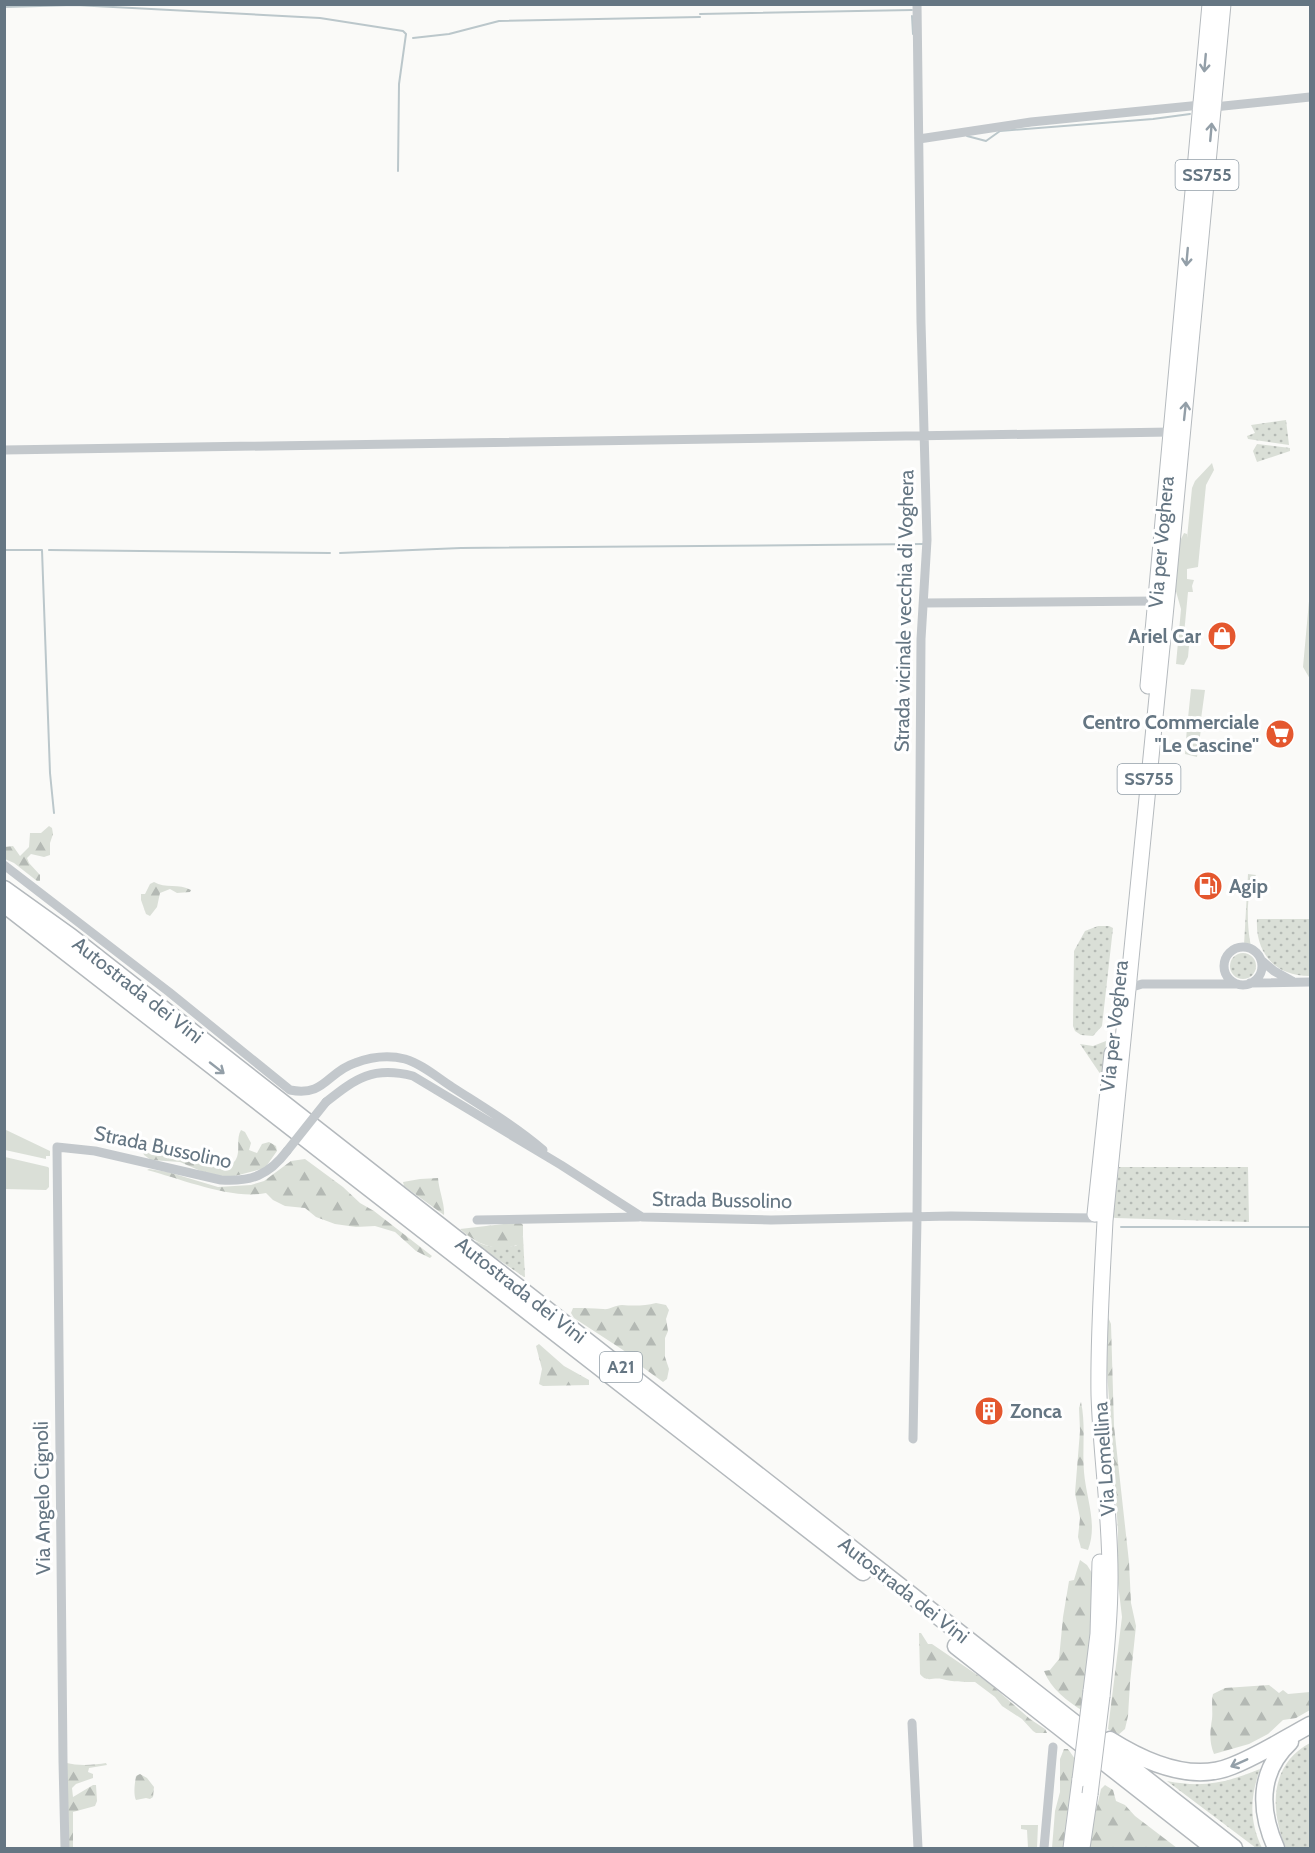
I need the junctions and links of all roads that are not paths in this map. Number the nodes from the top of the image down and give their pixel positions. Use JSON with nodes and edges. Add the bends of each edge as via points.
{"nodes":[{"id":1,"x":917,"y":4,"type":"edge"},
{"id":2,"x":1210,"y":4,"type":"edge"},
{"id":3,"x":1223,"y":4,"type":"edge"},
{"id":4,"x":1311,"y":97,"type":"edge"},
{"id":5,"x":1207,"y":106,"type":"junction"},
{"id":6,"x":919,"y":139,"type":"junction"},
{"id":7,"x":1171,"y":432,"type":"junction"},
{"id":8,"x":923,"y":435,"type":"junction"},
{"id":9,"x":4,"y":450,"type":"edge"},
{"id":10,"x":1156,"y":601,"type":"junction"},
{"id":11,"x":924,"y":603,"type":"junction"},
{"id":12,"x":4,"y":865,"type":"edge"},
{"id":13,"x":4,"y":890,"type":"edge"},
{"id":14,"x":4,"y":904,"type":"edge"},
{"id":15,"x":1261,"y":960,"type":"junction"},
{"id":16,"x":1298,"y":982,"type":"junction"},
{"id":17,"x":1311,"y":982,"type":"edge"},
{"id":18,"x":1250,"y":983,"type":"junction"},
{"id":19,"x":1237,"y":984,"type":"junction"},
{"id":20,"x":1129,"y":988,"type":"junction"},
{"id":21,"x":57,"y":1147,"type":"joint"},
{"id":22,"x":561,"y":1165,"type":"junction"},
{"id":23,"x":642,"y":1217,"type":"junction"},
{"id":24,"x":917,"y":1218,"type":"junction"},
{"id":25,"x":477,"y":1220,"type":"dead end"},
{"id":26,"x":1098,"y":1221,"type":"junction"},
{"id":27,"x":913,"y":1439,"type":"dead end"},
{"id":28,"x":1030,"y":1688,"type":"junction"},
{"id":29,"x":1097,"y":1693,"type":"junction"},
{"id":30,"x":912,"y":1723,"type":"dead end"},
{"id":31,"x":1310,"y":1726,"type":"edge"},
{"id":32,"x":1053,"y":1747,"type":"dead end"},
{"id":33,"x":1129,"y":1781,"type":"junction"},
{"id":34,"x":65,"y":1848,"type":"edge"},
{"id":35,"x":918,"y":1848,"type":"edge"},
{"id":36,"x":1044,"y":1848,"type":"edge"},
{"id":37,"x":1071,"y":1848,"type":"edge"},
{"id":38,"x":1082,"y":1848,"type":"edge"},
{"id":39,"x":1206,"y":1848,"type":"edge"},
{"id":40,"x":1214,"y":1848,"type":"edge"},
{"id":41,"x":1234,"y":1848,"type":"edge"},
{"id":42,"x":1276,"y":1848,"type":"edge"}],
"edges":[{"from":1,"to":6,"type":"street","name":"Strada vicinale vecchia di Voghera"},
{"from":2,"to":5,"type":"main road","name":"Via per Voghera","number":"SS755","one_way":true},
{"from":3,"to":5,"type":"main road","name":"Via per Voghera","number":"SS755"},
{"from":4,"to":5,"type":"street"},
{"from":5,"to":6,"type":"street","via":[[1031,122]]},
{"from":5,"to":7,"type":"main road","name":"Via per Voghera","number":"SS755","one_way":true},
{"from":20,"to":5,"type":"main road","name":"Via per Voghera","number":"SS755","one_way":true},
{"from":6,"to":8,"type":"street","name":"Strada vicinale vecchia di Voghera"},
{"from":7,"to":8,"type":"street"},
{"from":7,"to":10,"type":"main road","name":"Via per Voghera","number":"SS755"},
{"from":8,"to":9,"type":"street"},
{"from":8,"to":11,"type":"street","name":"Strada vicinale vecchia di Voghera","via":[[927,540]]},
{"from":10,"to":11,"type":"street"},
{"from":10,"to":26,"type":"main road","name":"Via per Voghera","number":"SS755"},
{"from":11,"to":24,"type":"street","name":"Strada vicinale vecchia di Voghera"},
{"from":12,"to":22,"type":"street","via":[[290,1090],[316,1090],[352,1064],[368,1059],[406,1059],[499,1117]]},
{"from":13,"to":28,"type":"highway","name":"Autostrada dei Vini","number":"A21","via":[[71,937]]},
{"from":14,"to":33,"type":"highway","name":"Autostrada dei Vini","number":"A21","one_way":true},
{"from":15,"to":16,"type":"street"},
{"from":15,"to":18,"type":"street","via":[[1259,976]]},
{"from":15,"to":19,"type":"street","via":[[1247,947],[1230,952],[1224,968],[1227,977]]},
{"from":16,"to":17,"type":"street"},
{"from":16,"to":18,"type":"street"},
{"from":18,"to":19,"type":"street"},
{"from":19,"to":20,"type":"street","via":[[1142,984]]},
{"from":20,"to":26,"type":"main road","name":"Via per Voghera","number":"SS755"},
{"from":21,"to":22,"type":"street","name":"Strada Bussolino","bridge":true,"via":[[237,1181],[266,1172],[278,1163],[326,1102],[358,1079],[391,1071],[412,1076]]},
{"from":21,"to":34,"type":"street","name":"Via Angelo Cignoli"},
{"from":22,"to":23,"type":"street","name":"Strada Bussolino"},
{"from":23,"to":24,"type":"street","name":"Strada Bussolino"},
{"from":23,"to":25,"type":"street"},
{"from":24,"to":26,"type":"street","name":"Strada Bussolino"},
{"from":24,"to":27,"type":"street","name":"Strada vicinale vecchia di Voghera"},
{"from":26,"to":29,"type":"main road","name":"Via Lomellina","via":[[1099,1392],[1110,1581],[1108,1638]]},
{"from":31,"to":28,"type":"highway","one_way":true,"via":[[1230,1767],[1187,1772],[1141,1758]]},
{"from":28,"to":41,"type":"highway","name":"Autostrada dei Vini","number":"A21"},
{"from":29,"to":37,"type":"main road","bridge":true},
{"from":29,"to":38,"type":"main road","bridge":true},
{"from":30,"to":35,"type":"street"},
{"from":31,"to":42,"type":"highway","via":[[1280,1752],[1267,1780],[1265,1816]]},
{"from":32,"to":36,"type":"street"},
{"from":33,"to":39,"type":"highway"},
{"from":33,"to":40,"type":"highway","name":"Autostrada dei Vini","number":"A21"}]}
